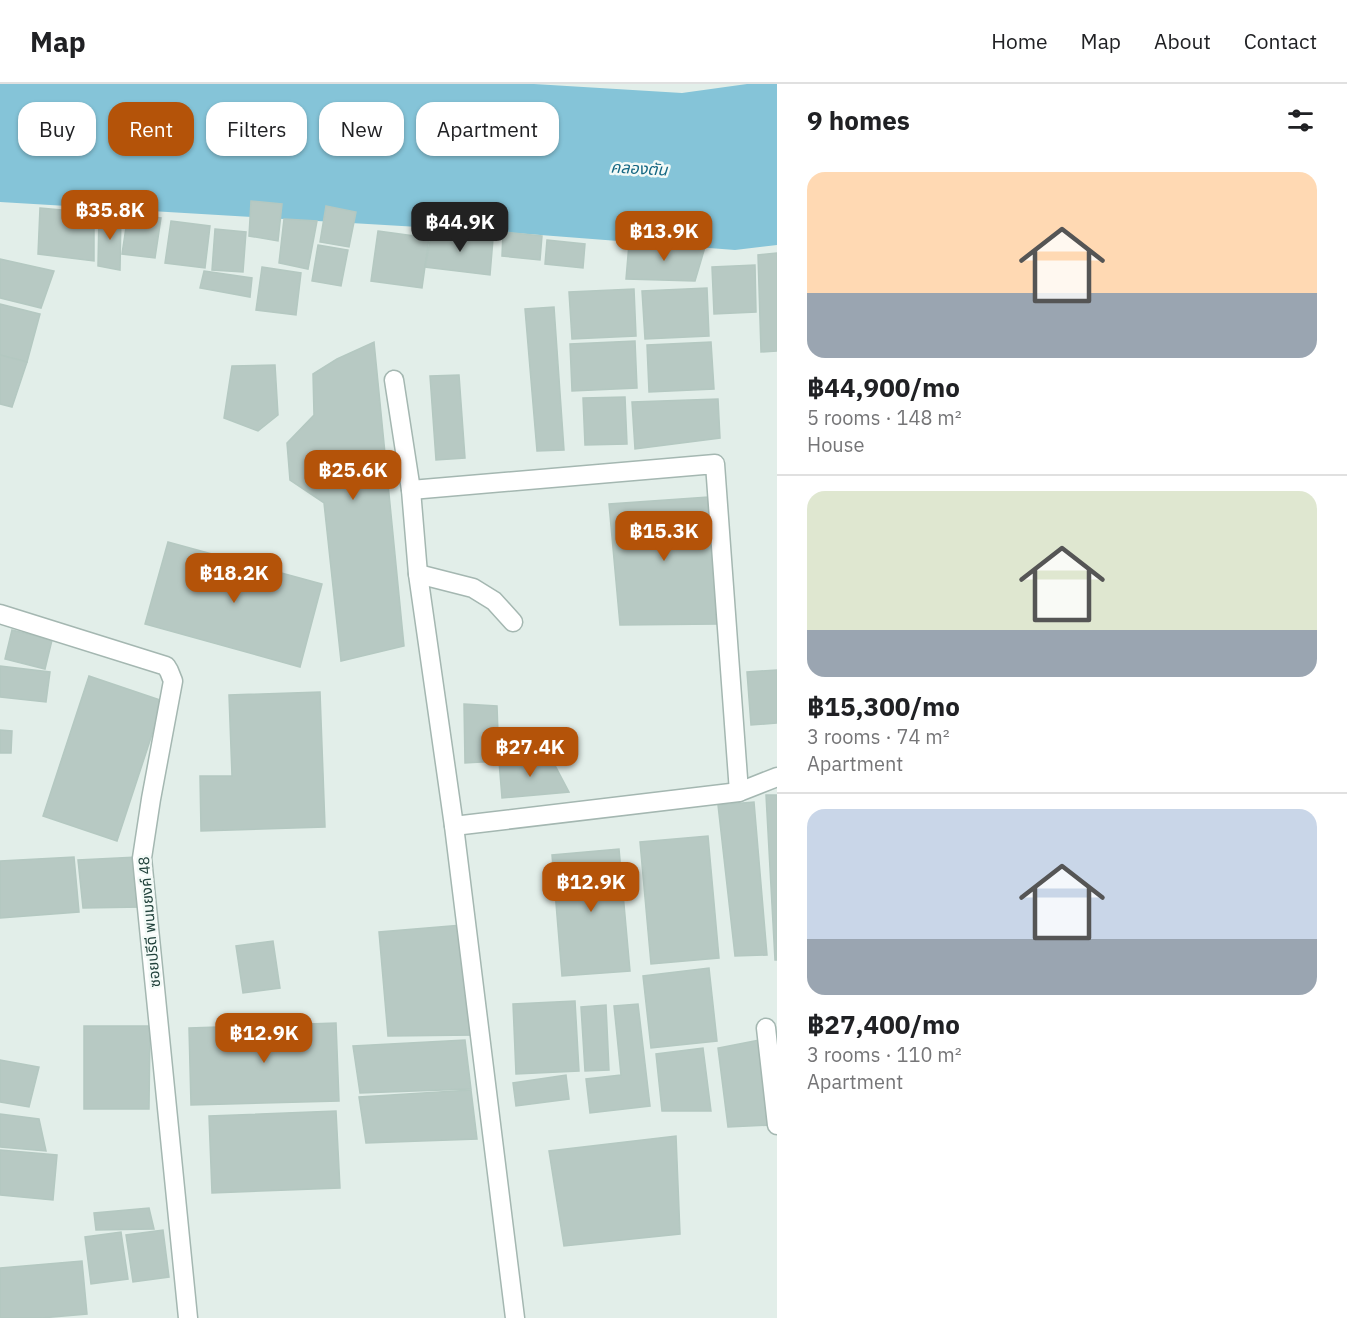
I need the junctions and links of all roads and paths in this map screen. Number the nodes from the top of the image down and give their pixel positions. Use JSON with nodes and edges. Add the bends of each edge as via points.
{"nodes":[{"id":1,"x":394,"y":380,"type":"dead end"},
{"id":2,"x":411,"y":490,"type":"junction"},
{"id":3,"x":418,"y":574,"type":"junction"},
{"id":4,"x":0,"y":614,"type":"edge"},
{"id":5,"x":513,"y":622,"type":"dead end"},
{"id":6,"x":777,"y":777,"type":"edge"},
{"id":7,"x":739,"y":792,"type":"junction"},
{"id":8,"x":454,"y":826,"type":"junction"},
{"id":9,"x":766,"y":1028,"type":"dead end"},
{"id":10,"x":777,"y":1125,"type":"edge"},
{"id":11,"x":188,"y":1318,"type":"edge"},
{"id":12,"x":515,"y":1318,"type":"edge"}],
"edges":[{"from":1,"to":2,"type":"street"},
{"from":2,"to":3,"type":"street"},
{"from":2,"to":7,"type":"street","via":[[715,464]]},
{"from":3,"to":5,"type":"street","via":[[473,588],[494,601]]},
{"from":3,"to":8,"type":"street"},
{"from":4,"to":11,"type":"street","name":"ซอยปรีดี พนมยงค์ 48","via":[[166,666],[173,681],[142,858]]},
{"from":6,"to":7,"type":"street"},
{"from":7,"to":8,"type":"street"},
{"from":8,"to":12,"type":"street"},
{"from":9,"to":10,"type":"street"}]}
